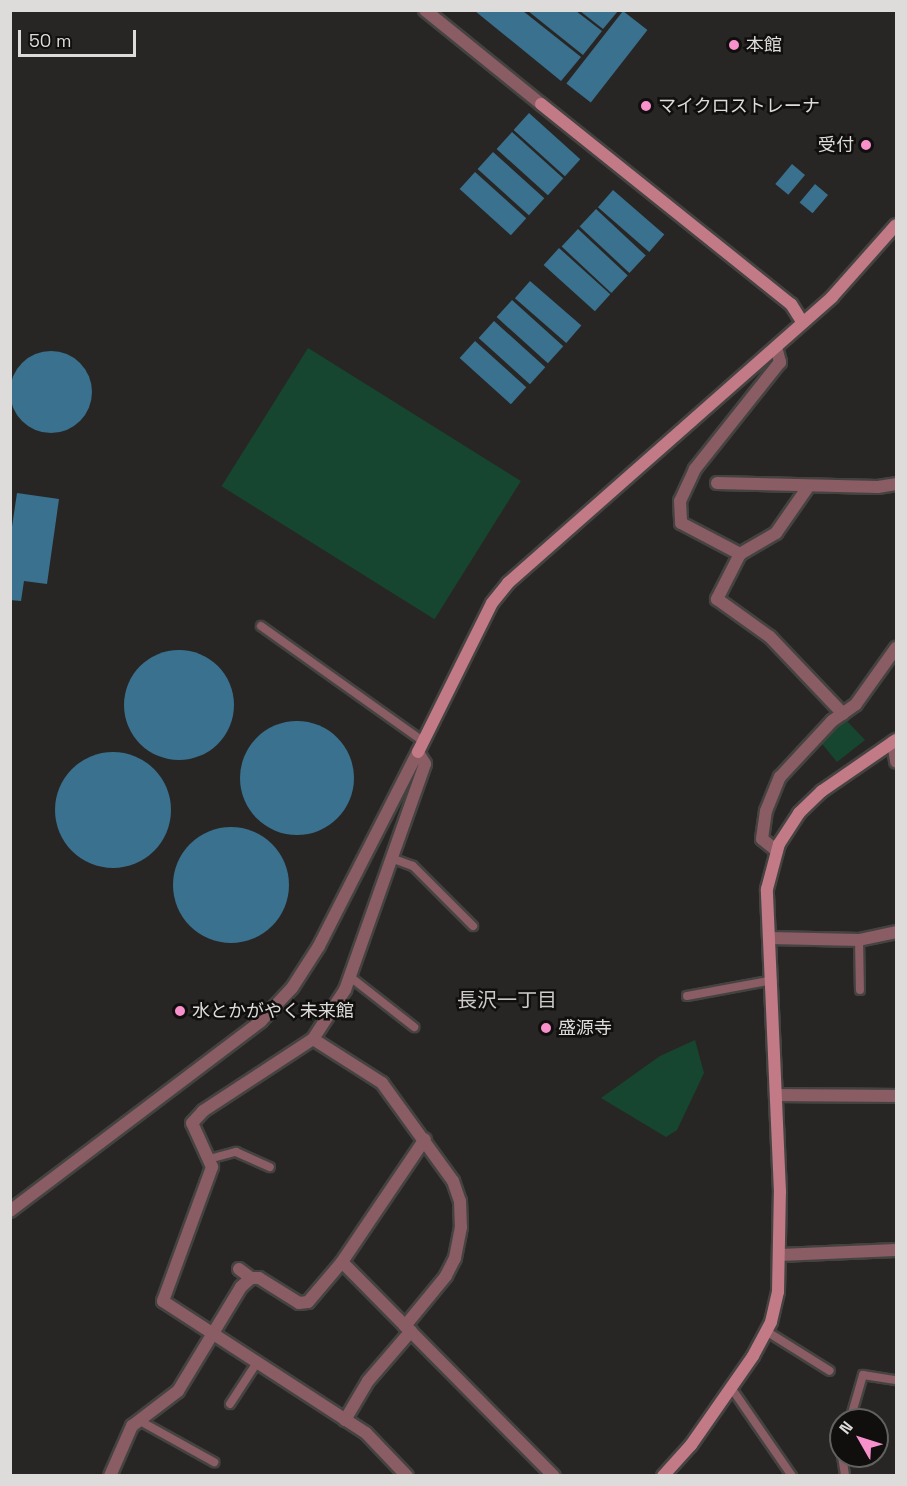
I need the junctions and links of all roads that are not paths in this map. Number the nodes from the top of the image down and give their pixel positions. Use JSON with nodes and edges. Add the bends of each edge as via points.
{"nodes":[{"id":1,"x":425,"y":10,"type":"edge"},
{"id":2,"x":897,"y":225,"type":"edge"},
{"id":3,"x":803,"y":323,"type":"junction"},
{"id":4,"x":776,"y":346,"type":"junction"},
{"id":5,"x":717,"y":483,"type":"dead end"},
{"id":6,"x":897,"y":484,"type":"edge"},
{"id":7,"x":808,"y":487,"type":"junction"},
{"id":8,"x":740,"y":554,"type":"junction"},
{"id":9,"x":261,"y":626,"type":"dead end"},
{"id":10,"x":897,"y":648,"type":"edge"},
{"id":11,"x":843,"y":714,"type":"junction"},
{"id":12,"x":895,"y":741,"type":"edge"},
{"id":13,"x":421,"y":747,"type":"junction"},
{"id":14,"x":897,"y":762,"type":"edge"},
{"id":15,"x":777,"y":851,"type":"junction"},
{"id":16,"x":391,"y":858,"type":"junction"},
{"id":17,"x":473,"y":926,"type":"dead end"},
{"id":18,"x":897,"y":932,"type":"edge"},
{"id":19,"x":770,"y":938,"type":"junction"},
{"id":20,"x":859,"y":940,"type":"junction"},
{"id":21,"x":349,"y":976,"type":"junction"},
{"id":22,"x":772,"y":980,"type":"junction"},
{"id":23,"x":860,"y":990,"type":"dead end"},
{"id":24,"x":687,"y":996,"type":"dead end"},
{"id":25,"x":414,"y":1027,"type":"dead end"},
{"id":26,"x":313,"y":1039,"type":"junction"},
{"id":27,"x":777,"y":1095,"type":"junction"},
{"id":28,"x":897,"y":1096,"type":"edge"},
{"id":29,"x":425,"y":1139,"type":"junction"},
{"id":30,"x":209,"y":1159,"type":"junction"},
{"id":31,"x":270,"y":1167,"type":"dead end"},
{"id":32,"x":10,"y":1211,"type":"edge"},
{"id":33,"x":897,"y":1250,"type":"edge"},
{"id":34,"x":780,"y":1255,"type":"junction"},
{"id":35,"x":342,"y":1262,"type":"junction"},
{"id":36,"x":239,"y":1269,"type":"dead end"},
{"id":37,"x":250,"y":1278,"type":"junction"},
{"id":38,"x":408,"y":1329,"type":"junction"},
{"id":39,"x":766,"y":1330,"type":"junction"},
{"id":40,"x":212,"y":1336,"type":"junction"},
{"id":41,"x":256,"y":1364,"type":"junction"},
{"id":42,"x":830,"y":1371,"type":"dead end"},
{"id":43,"x":897,"y":1380,"type":"edge"},
{"id":44,"x":732,"y":1389,"type":"junction"},
{"id":45,"x":230,"y":1404,"type":"dead end"},
{"id":46,"x":853,"y":1408,"type":"edge"},
{"id":47,"x":345,"y":1420,"type":"junction"},
{"id":48,"x":140,"y":1421,"type":"junction"},
{"id":49,"x":214,"y":1462,"type":"dead end"},
{"id":50,"x":110,"y":1476,"type":"edge"},
{"id":51,"x":407,"y":1476,"type":"edge"},
{"id":52,"x":554,"y":1476,"type":"edge"},
{"id":53,"x":663,"y":1476,"type":"edge"},
{"id":54,"x":792,"y":1476,"type":"edge"}],
"edges":[{"from":1,"to":3,"type":"street","via":[[791,304]]},
{"from":2,"to":3,"type":"street","via":[[861,268]]},
{"from":3,"to":4,"type":"street"},
{"from":4,"to":8,"type":"street","via":[[780,362],[695,469],[680,501],[681,523]]},
{"from":4,"to":13,"type":"street","via":[[508,583],[492,603]]},
{"from":5,"to":7,"type":"street"},
{"from":6,"to":7,"type":"street"},
{"from":7,"to":8,"type":"street","via":[[776,533]]},
{"from":8,"to":11,"type":"street","via":[[717,600],[770,637]]},
{"from":9,"to":13,"type":"lane"},
{"from":10,"to":11,"type":"street","via":[[856,704]]},
{"from":11,"to":15,"type":"street","via":[[780,777],[766,811],[762,839]]},
{"from":12,"to":14,"type":"street"},
{"from":12,"to":15,"type":"street","via":[[847,772],[799,813]]},
{"from":13,"to":16,"type":"street","via":[[425,764]]},
{"from":13,"to":32,"type":"street","via":[[319,946],[292,988],[261,1021]]},
{"from":15,"to":19,"type":"street","via":[[766,890]]},
{"from":16,"to":17,"type":"lane","via":[[413,866]]},
{"from":16,"to":21,"type":"street"},
{"from":18,"to":20,"type":"street"},
{"from":19,"to":20,"type":"street"},
{"from":19,"to":22,"type":"street"},
{"from":20,"to":23,"type":"lane"},
{"from":21,"to":25,"type":"lane"},
{"from":21,"to":26,"type":"street"},
{"from":22,"to":24,"type":"lane"},
{"from":22,"to":27,"type":"street"},
{"from":26,"to":29,"type":"street","via":[[382,1083]]},
{"from":26,"to":30,"type":"street","via":[[203,1111],[192,1123]]},
{"from":27,"to":28,"type":"street"},
{"from":27,"to":34,"type":"street"},
{"from":29,"to":35,"type":"street"},
{"from":29,"to":38,"type":"street","via":[[453,1181],[460,1201],[461,1227],[455,1258],[446,1276]]},
{"from":30,"to":31,"type":"lane","via":[[236,1152]]},
{"from":30,"to":40,"type":"street","via":[[212,1167],[163,1301]]},
{"from":33,"to":34,"type":"street"},
{"from":34,"to":39,"type":"street","via":[[778,1292]]},
{"from":35,"to":37,"type":"street","via":[[308,1302],[299,1303],[260,1278]]},
{"from":35,"to":38,"type":"street"},
{"from":36,"to":37,"type":"street"},
{"from":37,"to":40,"type":"street"},
{"from":38,"to":47,"type":"street","via":[[368,1381]]},
{"from":38,"to":52,"type":"street"},
{"from":39,"to":42,"type":"lane"},
{"from":39,"to":44,"type":"street"},
{"from":40,"to":41,"type":"street"},
{"from":40,"to":48,"type":"street","via":[[178,1391]]},
{"from":41,"to":45,"type":"lane"},
{"from":41,"to":47,"type":"street"},
{"from":43,"to":46,"type":"lane","via":[[863,1375]]},
{"from":44,"to":53,"type":"street"},
{"from":44,"to":54,"type":"lane"},
{"from":47,"to":51,"type":"street","via":[[366,1434]]},
{"from":48,"to":49,"type":"lane"},
{"from":48,"to":50,"type":"street","via":[[132,1426]]}]}
